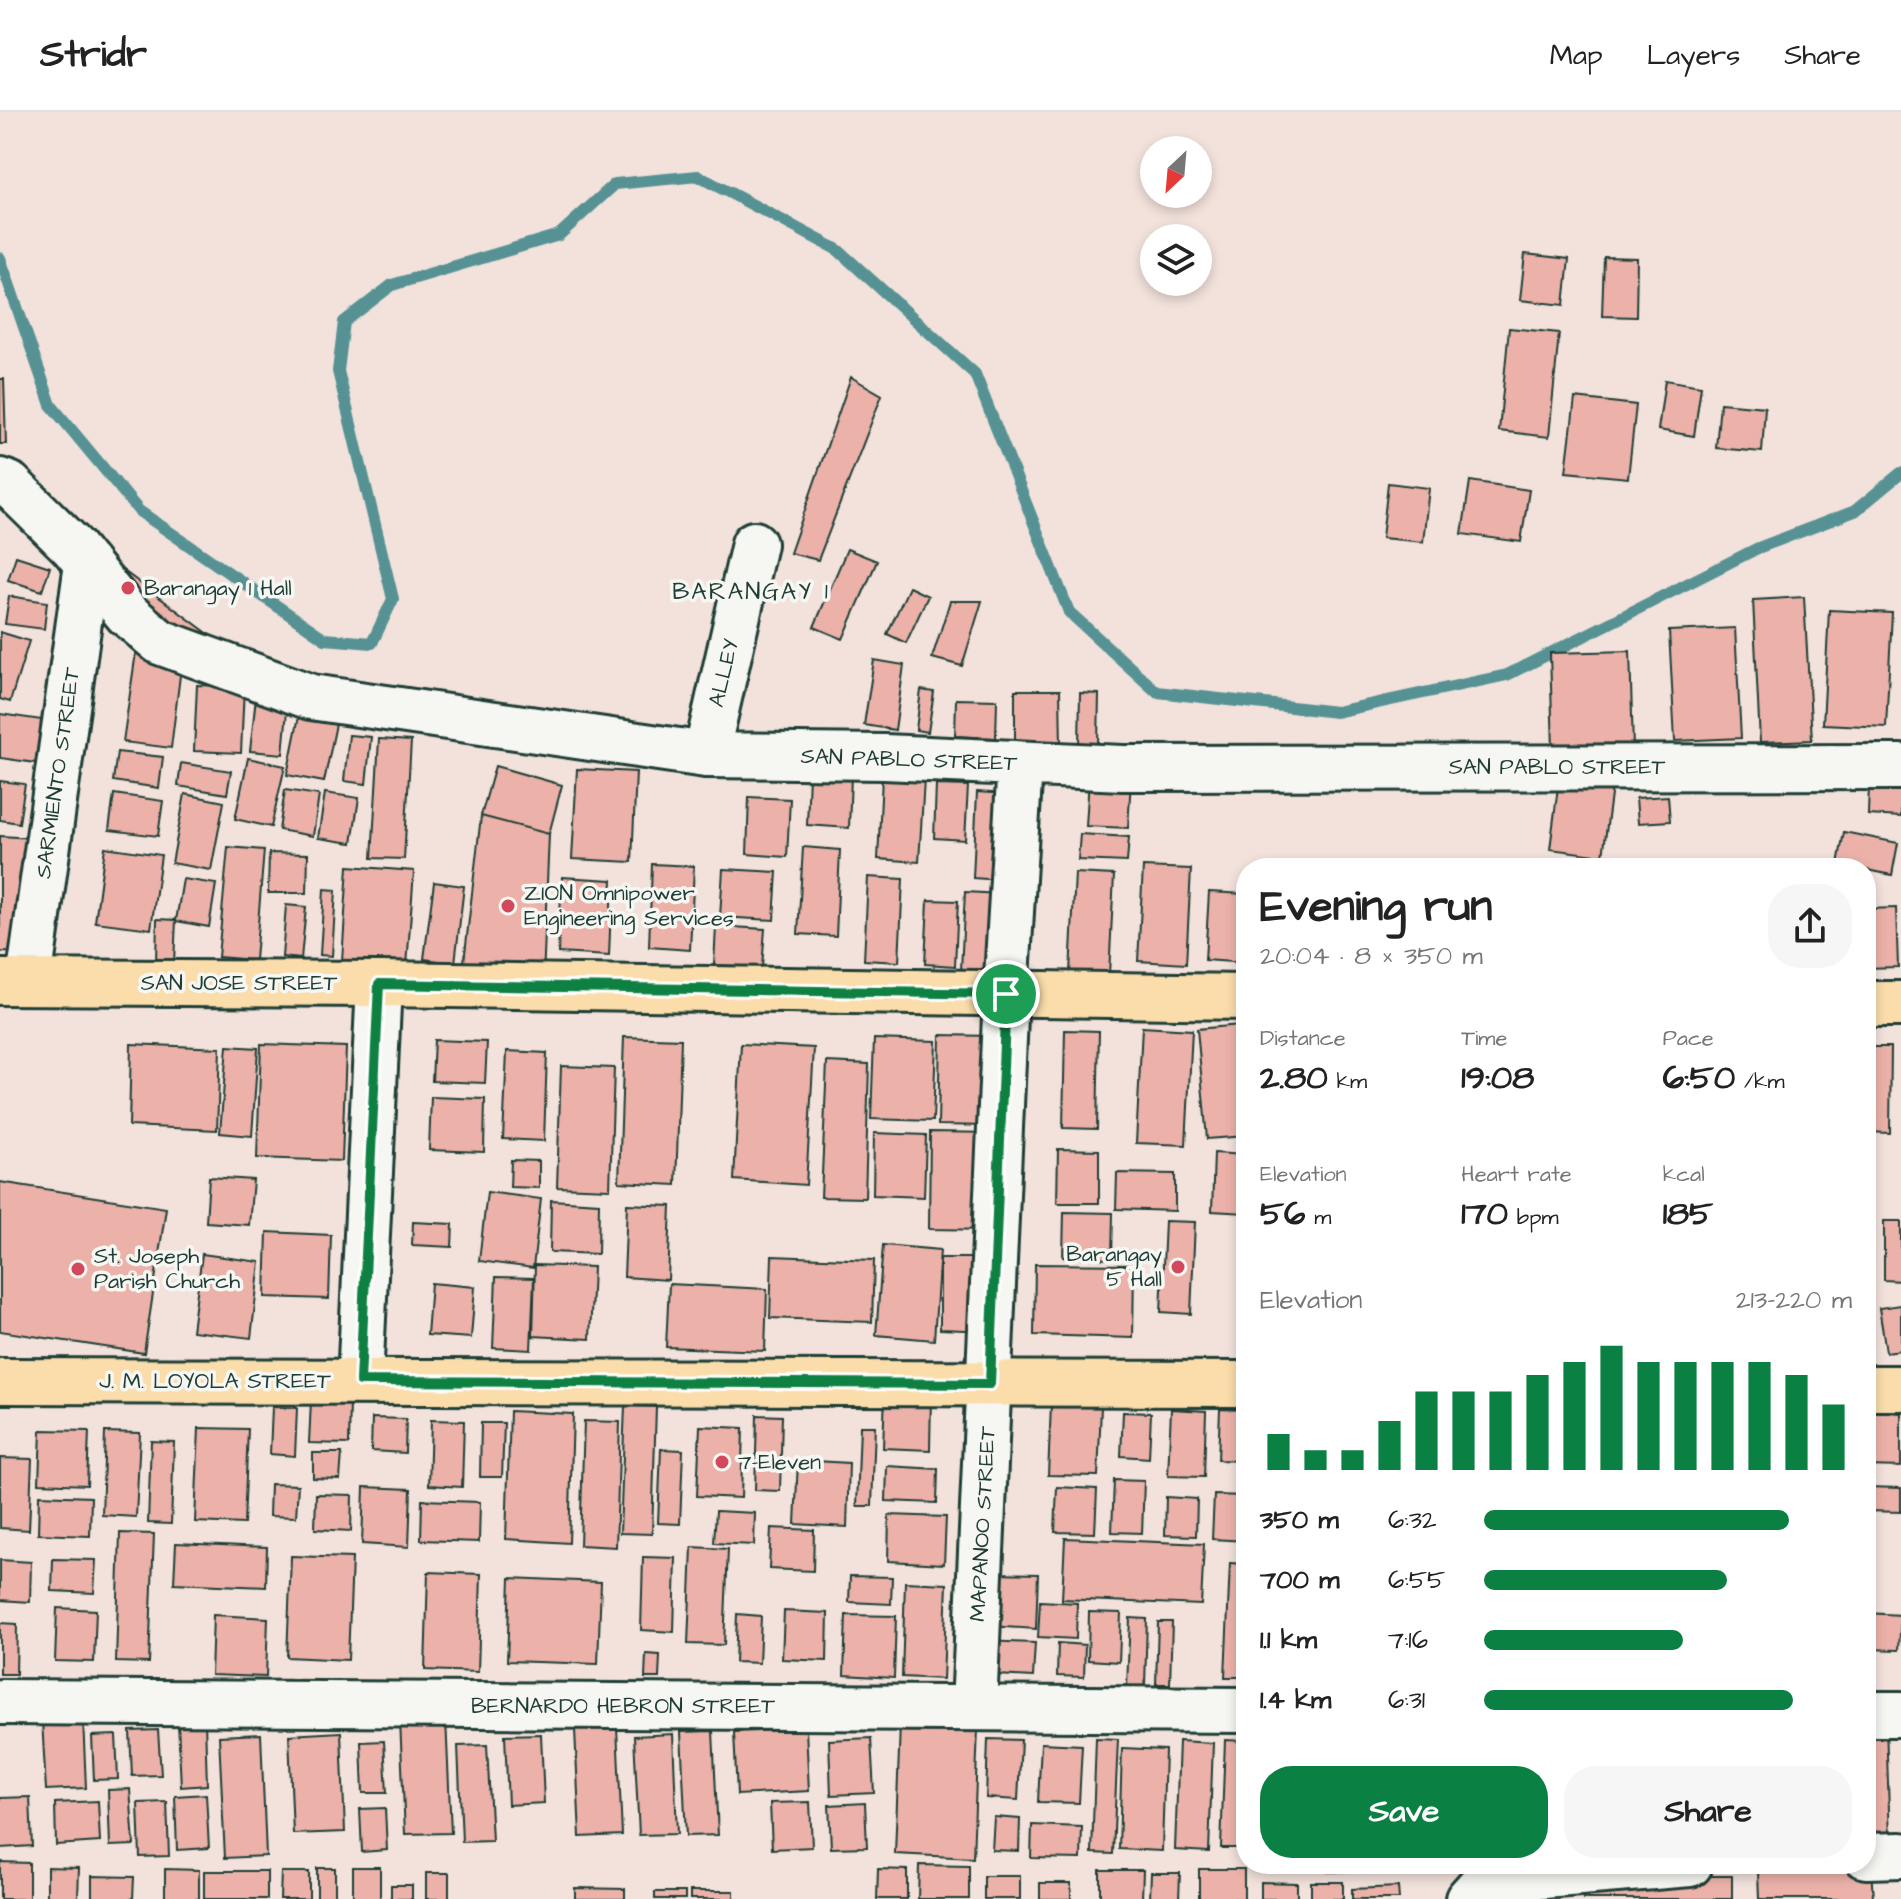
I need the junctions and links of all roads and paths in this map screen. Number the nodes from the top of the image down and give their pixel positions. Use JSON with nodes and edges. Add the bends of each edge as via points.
{"nodes":[{"id":1,"x":0,"y":481,"type":"edge"},
{"id":2,"x":754,"y":544,"type":"dead end"},
{"id":3,"x":87,"y":564,"type":"junction"},
{"id":4,"x":706,"y":755,"type":"junction"},
{"id":5,"x":1020,"y":764,"type":"junction"},
{"id":6,"x":1901,"y":767,"type":"edge"},
{"id":7,"x":15,"y":982,"type":"edge"},
{"id":8,"x":379,"y":984,"type":"junction"},
{"id":9,"x":1006,"y":994,"type":"junction"},
{"id":10,"x":1236,"y":997,"type":"edge"},
{"id":11,"x":1876,"y":1004,"type":"edge"},
{"id":12,"x":1901,"y":1004,"type":"edge"},
{"id":13,"x":0,"y":1381,"type":"edge"},
{"id":14,"x":360,"y":1381,"type":"junction"},
{"id":15,"x":990,"y":1384,"type":"junction"},
{"id":16,"x":1236,"y":1384,"type":"edge"},
{"id":17,"x":1876,"y":1388,"type":"edge"},
{"id":18,"x":1901,"y":1388,"type":"edge"},
{"id":19,"x":0,"y":1702,"type":"edge"},
{"id":20,"x":974,"y":1708,"type":"junction"},
{"id":21,"x":1236,"y":1710,"type":"edge"},
{"id":22,"x":1876,"y":1714,"type":"edge"},
{"id":23,"x":1901,"y":1714,"type":"edge"},
{"id":24,"x":1901,"y":1855,"type":"edge"},
{"id":25,"x":1876,"y":1856,"type":"edge"},
{"id":26,"x":1569,"y":1874,"type":"edge"},
{"id":27,"x":1468,"y":1899,"type":"edge"}],
"edges":[{"from":1,"to":3,"type":"street","name":"SAN PABLO STREET","via":[[9,484]]},
{"from":2,"to":4,"type":"street","name":"ALLEY"},
{"from":3,"to":4,"type":"street","name":"SAN PABLO STREET","via":[[127,614],[160,642],[311,697]]},
{"from":3,"to":7,"type":"street","name":"SARMIENTO STREET"},
{"from":4,"to":5,"type":"street","name":"SAN PABLO STREET"},
{"from":5,"to":6,"type":"street","name":"SAN PABLO STREET"},
{"from":5,"to":9,"type":"street","name":"MAPANOO STREET"},
{"from":7,"to":8,"type":"main road","name":"SAN JOSE STREET"},
{"from":8,"to":9,"type":"main road","name":"SAN JOSE STREET"},
{"from":8,"to":14,"type":"street"},
{"from":9,"to":10,"type":"main road","name":"SAN JOSE STREET"},
{"from":9,"to":15,"type":"street","name":"MAPANOO STREET"},
{"from":11,"to":12,"type":"main road"},
{"from":13,"to":14,"type":"main road","name":"J. M. LOYOLA STREET"},
{"from":14,"to":15,"type":"main road","name":"J. M. LOYOLA STREET"},
{"from":15,"to":16,"type":"main road","name":"J. M. LOYOLA STREET"},
{"from":15,"to":20,"type":"street","name":"MAPANOO STREET"},
{"from":17,"to":18,"type":"main road"},
{"from":19,"to":20,"type":"street","name":"BERNARDO HEBRON STREET"},
{"from":20,"to":21,"type":"street","name":"BERNARDO HEBRON STREET"},
{"from":22,"to":23,"type":"street"},
{"from":24,"to":25,"type":"street"},
{"from":26,"to":27,"type":"street","via":[[1484,1881]]}]}
